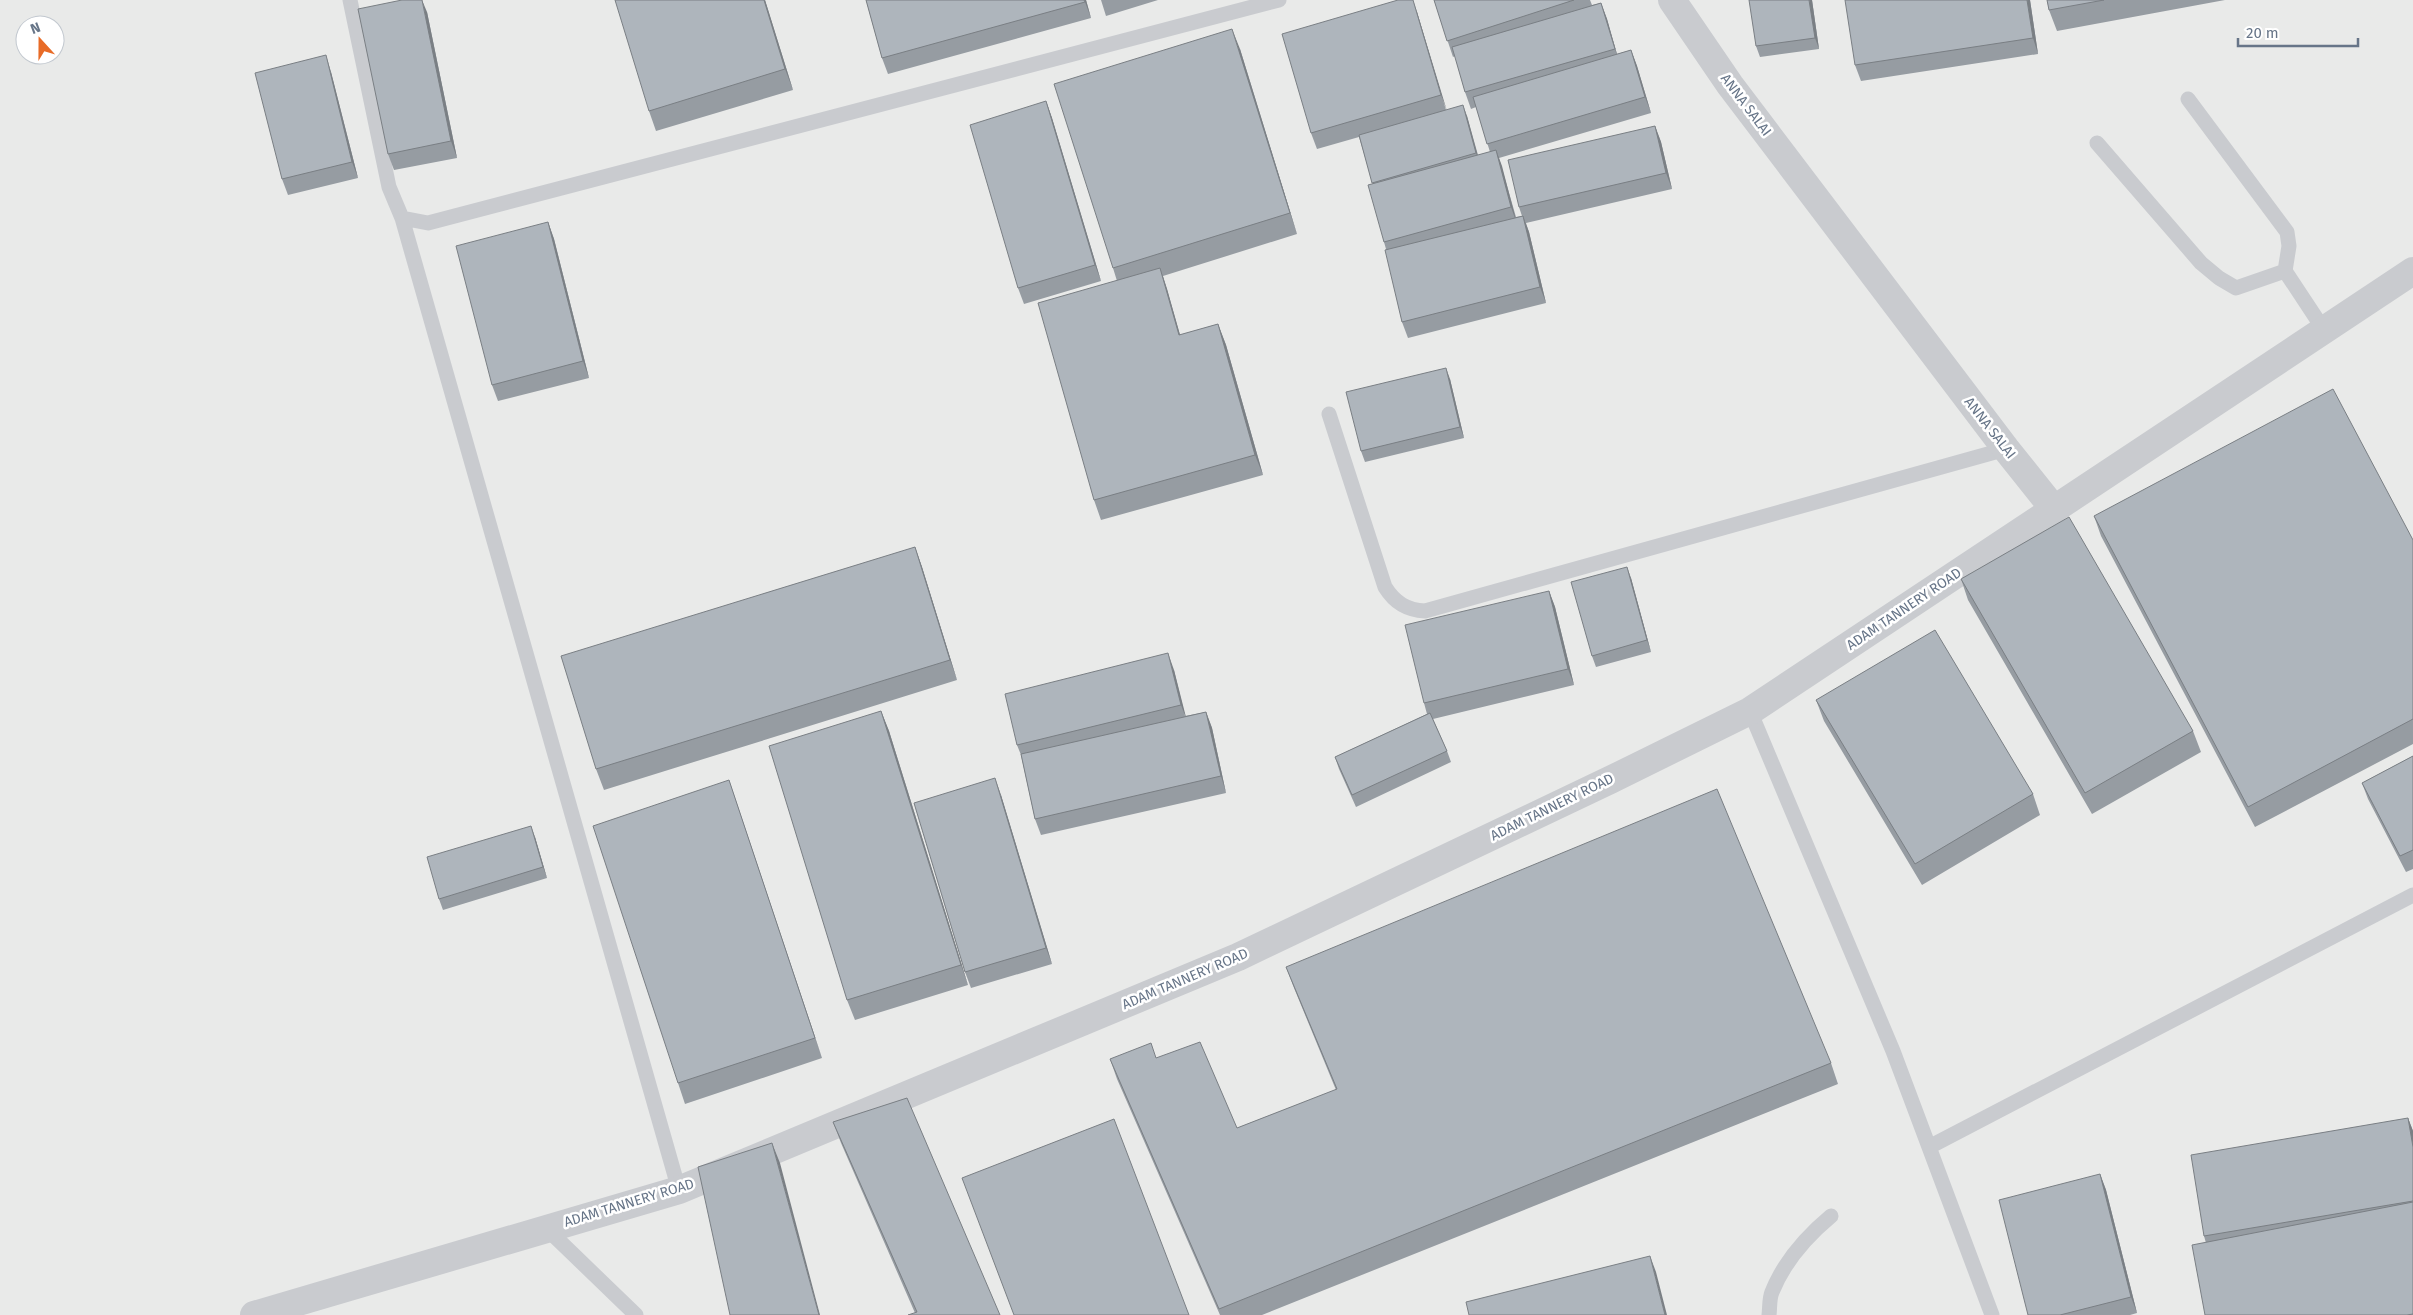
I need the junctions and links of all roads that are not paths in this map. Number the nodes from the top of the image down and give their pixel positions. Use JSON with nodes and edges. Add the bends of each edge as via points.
{"nodes":[{"id":1,"x":350,"y":0,"type":"edge"},
{"id":2,"x":1279,"y":0,"type":"edge"},
{"id":3,"x":1672,"y":0,"type":"edge"},
{"id":4,"x":2188,"y":99,"type":"dead end"},
{"id":5,"x":2097,"y":143,"type":"dead end"},
{"id":6,"x":402,"y":218,"type":"junction"},
{"id":7,"x":2285,"y":271,"type":"junction"},
{"id":8,"x":2413,"y":271,"type":"edge"},
{"id":9,"x":2324,"y":330,"type":"junction"},
{"id":10,"x":1329,"y":414,"type":"dead end"},
{"id":11,"x":2006,"y":449,"type":"junction"},
{"id":12,"x":2054,"y":509,"type":"junction"},
{"id":13,"x":1750,"y":711,"type":"junction"},
{"id":14,"x":2413,"y":895,"type":"edge"},
{"id":15,"x":1929,"y":1147,"type":"junction"},
{"id":16,"x":679,"y":1190,"type":"junction"},
{"id":17,"x":1831,"y":1216,"type":"dead end"},
{"id":18,"x":546,"y":1228,"type":"junction"},
{"id":19,"x":254,"y":1315,"type":"edge"},
{"id":20,"x":636,"y":1315,"type":"edge"},
{"id":21,"x":1769,"y":1315,"type":"edge"},
{"id":22,"x":1992,"y":1315,"type":"edge"}],
"edges":[{"from":1,"to":6,"type":"lane","via":[[389,186]]},
{"from":2,"to":6,"type":"lane","via":[[428,223]]},
{"from":3,"to":11,"type":"street","name":"ANNA SALAI","via":[[1730,85]]},
{"from":4,"to":7,"type":"lane","via":[[2287,232],[2289,246]]},
{"from":5,"to":7,"type":"lane","via":[[2201,263],[2219,278],[2236,288]]},
{"from":6,"to":16,"type":"lane"},
{"from":7,"to":9,"type":"lane"},
{"from":8,"to":9,"type":"street"},
{"from":9,"to":12,"type":"street"},
{"from":10,"to":11,"type":"lane","via":[[1385,587],[1402,605],[1425,611]]},
{"from":11,"to":12,"type":"street","name":"ANNA SALAI"},
{"from":12,"to":13,"type":"street","name":"ADAM TANNERY ROAD"},
{"from":13,"to":15,"type":"lane","via":[[1894,1052]]},
{"from":13,"to":16,"type":"street","name":"ADAM TANNERY ROAD","via":[[1238,957]]},
{"from":14,"to":15,"type":"lane"},
{"from":15,"to":22,"type":"lane"},
{"from":16,"to":18,"type":"street","name":"ADAM TANNERY ROAD"},
{"from":17,"to":21,"type":"lane","via":[[1816,1228],[1786,1265],[1771,1293]]},
{"from":18,"to":19,"type":"street","name":"ADAM TANNERY ROAD"},
{"from":18,"to":20,"type":"lane"}]}
